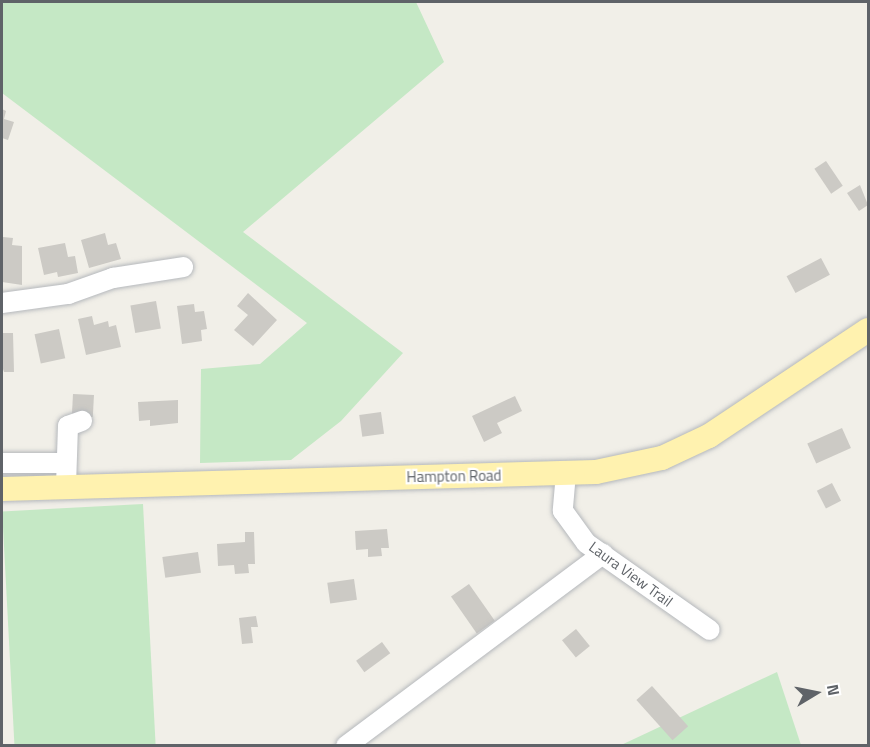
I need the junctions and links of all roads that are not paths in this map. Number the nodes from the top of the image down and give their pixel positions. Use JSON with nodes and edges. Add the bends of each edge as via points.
{"nodes":[{"id":1,"x":183,"y":267,"type":"dead end"},
{"id":2,"x":2,"y":303,"type":"edge"},
{"id":3,"x":868,"y":330,"type":"edge"},
{"id":4,"x":82,"y":421,"type":"dead end"},
{"id":5,"x":2,"y":463,"type":"edge"},
{"id":6,"x":566,"y":473,"type":"junction"},
{"id":7,"x":66,"y":474,"type":"junction"},
{"id":8,"x":2,"y":489,"type":"edge"},
{"id":9,"x":603,"y":554,"type":"junction"},
{"id":10,"x":710,"y":630,"type":"dead end"},
{"id":11,"x":346,"y":746,"type":"edge"}],
"edges":[{"from":1,"to":2,"type":"street","via":[[113,278],[68,294]]},
{"from":3,"to":6,"type":"main road","name":"Hampton Road","via":[[763,403],[690,445],[662,458],[596,472]]},
{"from":4,"to":7,"type":"street","via":[[68,426]]},
{"from":5,"to":7,"type":"street"},
{"from":6,"to":7,"type":"main road","name":"Hampton Road"},
{"from":6,"to":9,"type":"street","name":"Laura View Trail","via":[[563,511],[586,543]]},
{"from":7,"to":8,"type":"main road","name":"Hampton Road"},
{"from":9,"to":10,"type":"street","name":"Laura View Trail"},
{"from":9,"to":11,"type":"street"}]}
